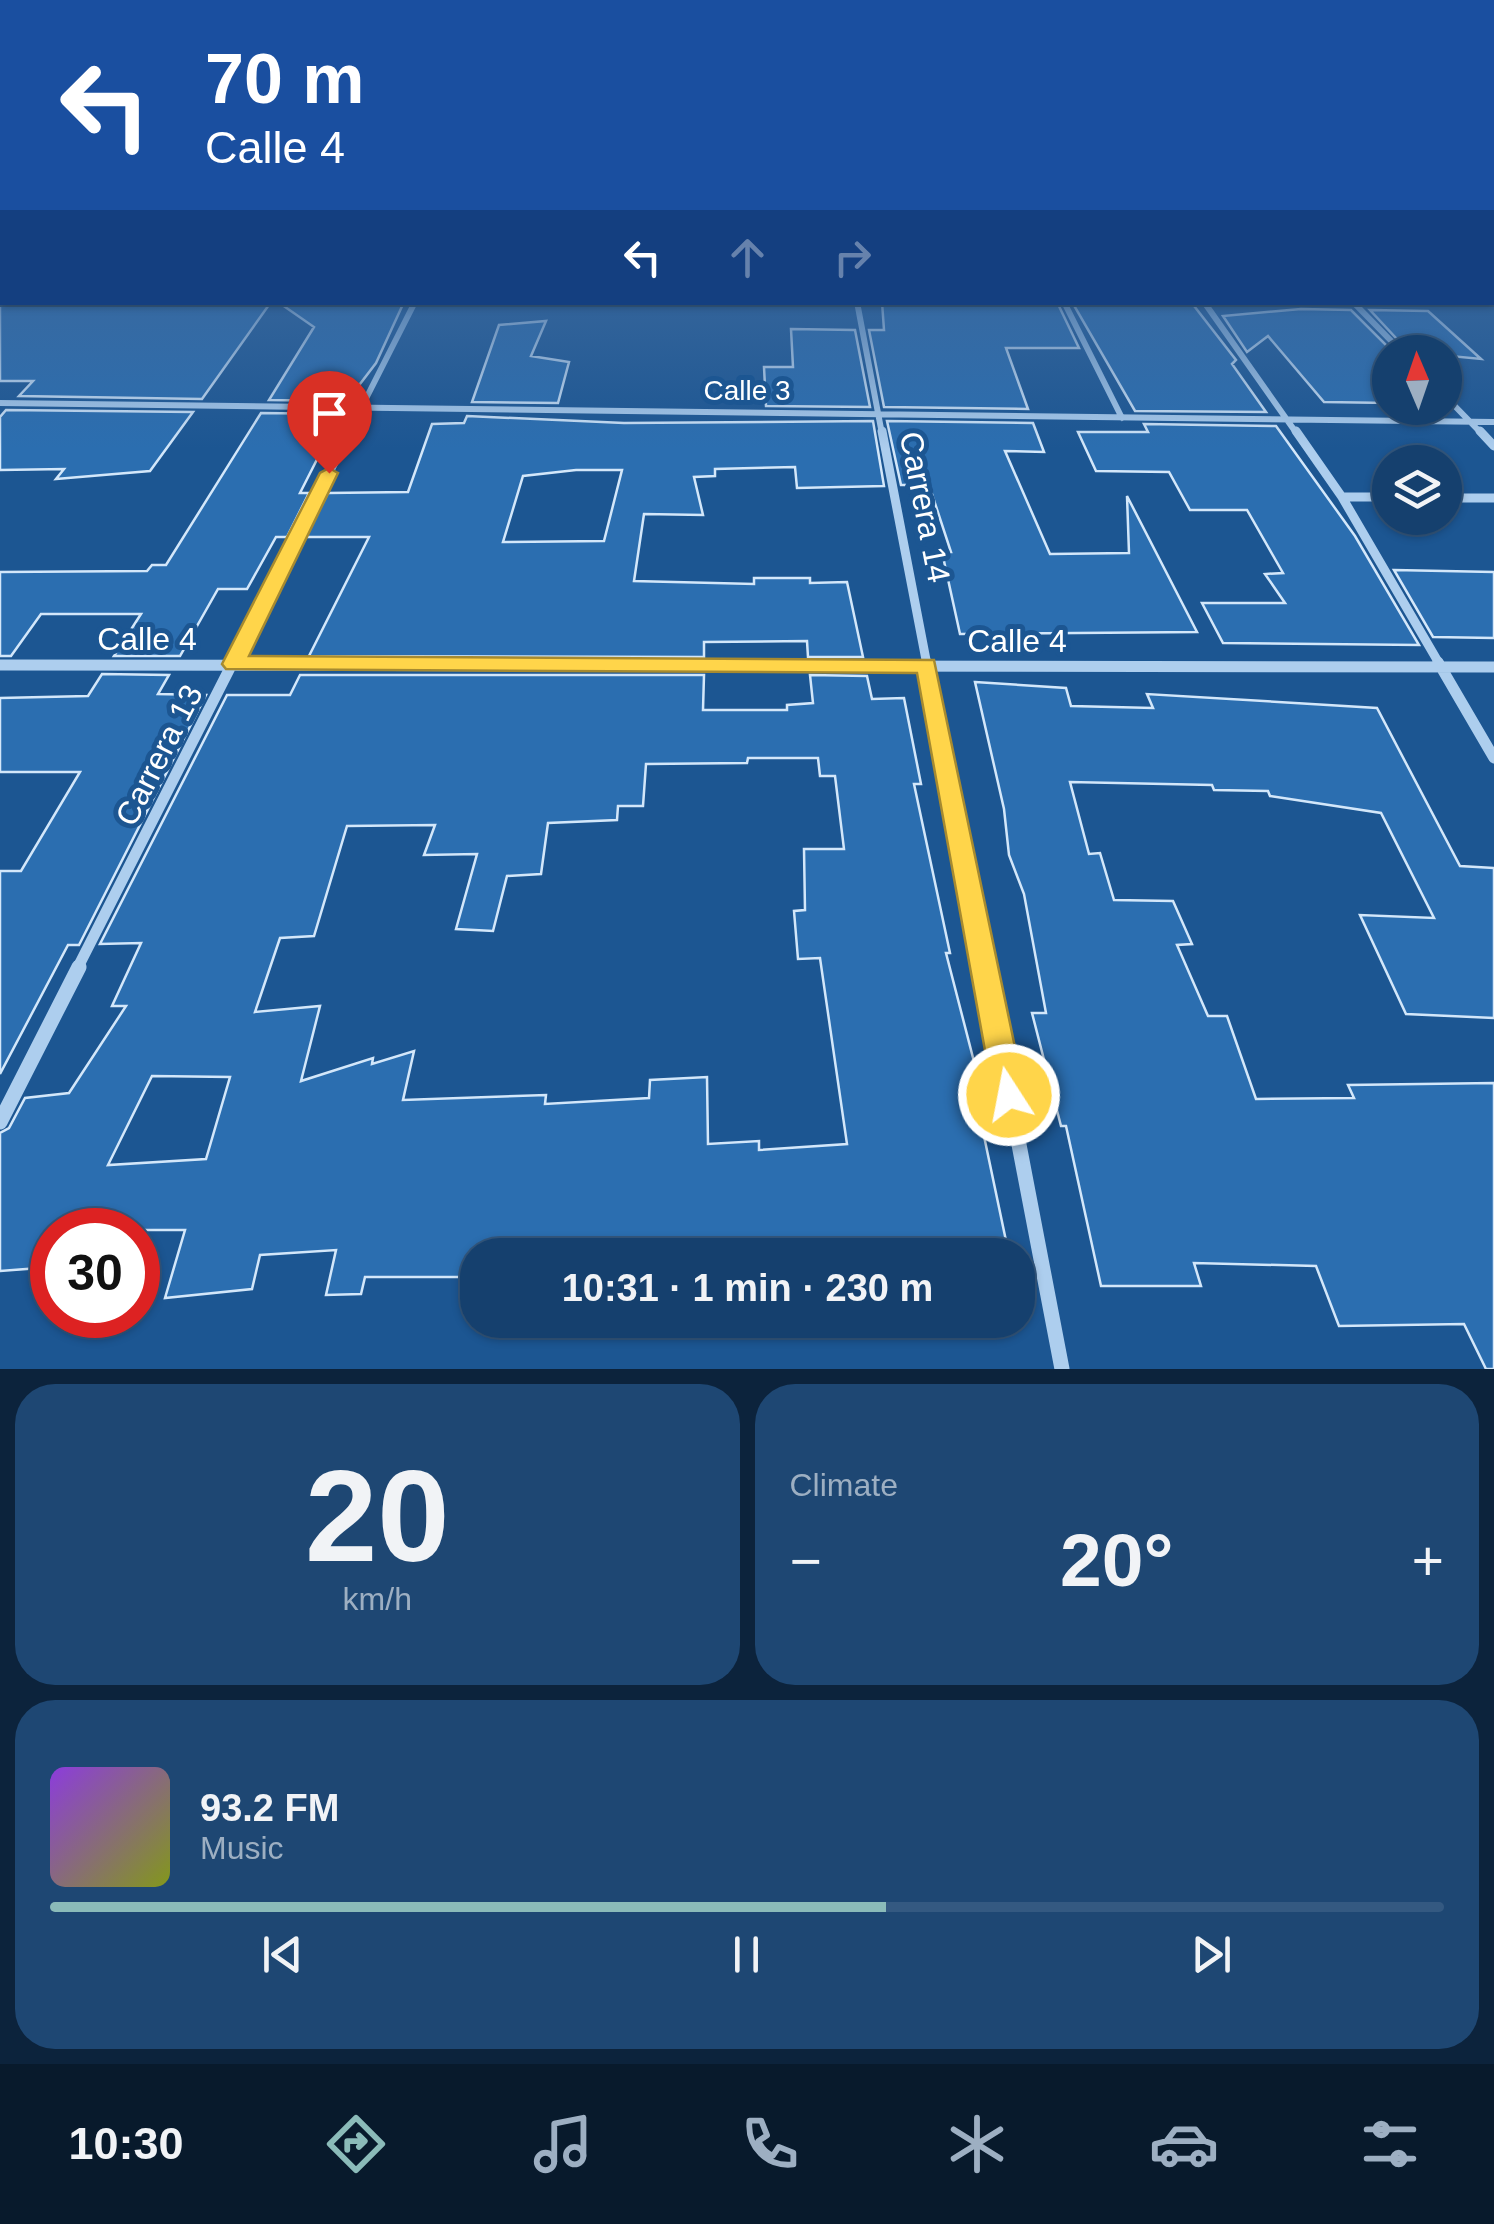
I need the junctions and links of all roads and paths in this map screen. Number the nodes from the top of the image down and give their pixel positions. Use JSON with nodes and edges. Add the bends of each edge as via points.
{"nodes":[{"id":1,"x":406,"y":321,"type":"edge"},
{"id":2,"x":860,"y":321,"type":"edge"},
{"id":3,"x":1073,"y":321,"type":"edge"},
{"id":4,"x":1218,"y":321,"type":"edge"},
{"id":5,"x":0,"y":403,"type":"edge"},
{"id":6,"x":361,"y":410,"type":"junction"},
{"id":7,"x":879,"y":414,"type":"junction"},
{"id":8,"x":1462,"y":414,"type":"edge"},
{"id":9,"x":1122,"y":418,"type":"junction"},
{"id":10,"x":1291,"y":419,"type":"junction"},
{"id":11,"x":1470,"y":422,"type":"junction"},
{"id":12,"x":1494,"y":422,"type":"edge"},
{"id":13,"x":1494,"y":446,"type":"edge"},
{"id":14,"x":1342,"y":496,"type":"junction"},
{"id":15,"x":1372,"y":497,"type":"edge"},
{"id":16,"x":1462,"y":498,"type":"edge"},
{"id":17,"x":1494,"y":498,"type":"edge"},
{"id":18,"x":234,"y":664,"type":"junction"},
{"id":19,"x":0,"y":665,"type":"edge"},
{"id":20,"x":926,"y":666,"type":"junction"},
{"id":21,"x":1440,"y":667,"type":"junction"},
{"id":22,"x":1494,"y":667,"type":"edge"},
{"id":23,"x":1494,"y":758,"type":"edge"},
{"id":24,"x":0,"y":1122,"type":"edge"},
{"id":25,"x":1062,"y":1369,"type":"edge"}],
"edges":[{"from":1,"to":6,"type":"street","name":"Carrera 13"},
{"from":2,"to":7,"type":"street","name":"Carrera 14"},
{"from":3,"to":9,"type":"street"},
{"from":4,"to":10,"type":"street"},
{"from":5,"to":6,"type":"street","name":"Calle 3"},
{"from":6,"to":7,"type":"street","name":"Calle 3"},
{"from":6,"to":18,"type":"street","name":"Carrera 13"},
{"from":7,"to":9,"type":"street","name":"Calle 3"},
{"from":7,"to":20,"type":"street","name":"Carrera 14"},
{"from":8,"to":11,"type":"street"},
{"from":9,"to":10,"type":"street","name":"Calle 3"},
{"from":10,"to":11,"type":"street","name":"Calle 3"},
{"from":10,"to":14,"type":"street"},
{"from":11,"to":12,"type":"street","name":"Calle 3"},
{"from":11,"to":13,"type":"street"},
{"from":14,"to":15,"type":"street"},
{"from":14,"to":21,"type":"street"},
{"from":16,"to":17,"type":"street"},
{"from":18,"to":19,"type":"street","name":"Calle 4"},
{"from":18,"to":20,"type":"street","name":"Calle 4"},
{"from":18,"to":24,"type":"street","name":"Carrera 13"},
{"from":20,"to":21,"type":"street","name":"Calle 4"},
{"from":20,"to":25,"type":"street","name":"Carrera 14"},
{"from":21,"to":22,"type":"street","name":"Calle 4"},
{"from":21,"to":23,"type":"street"}]}
